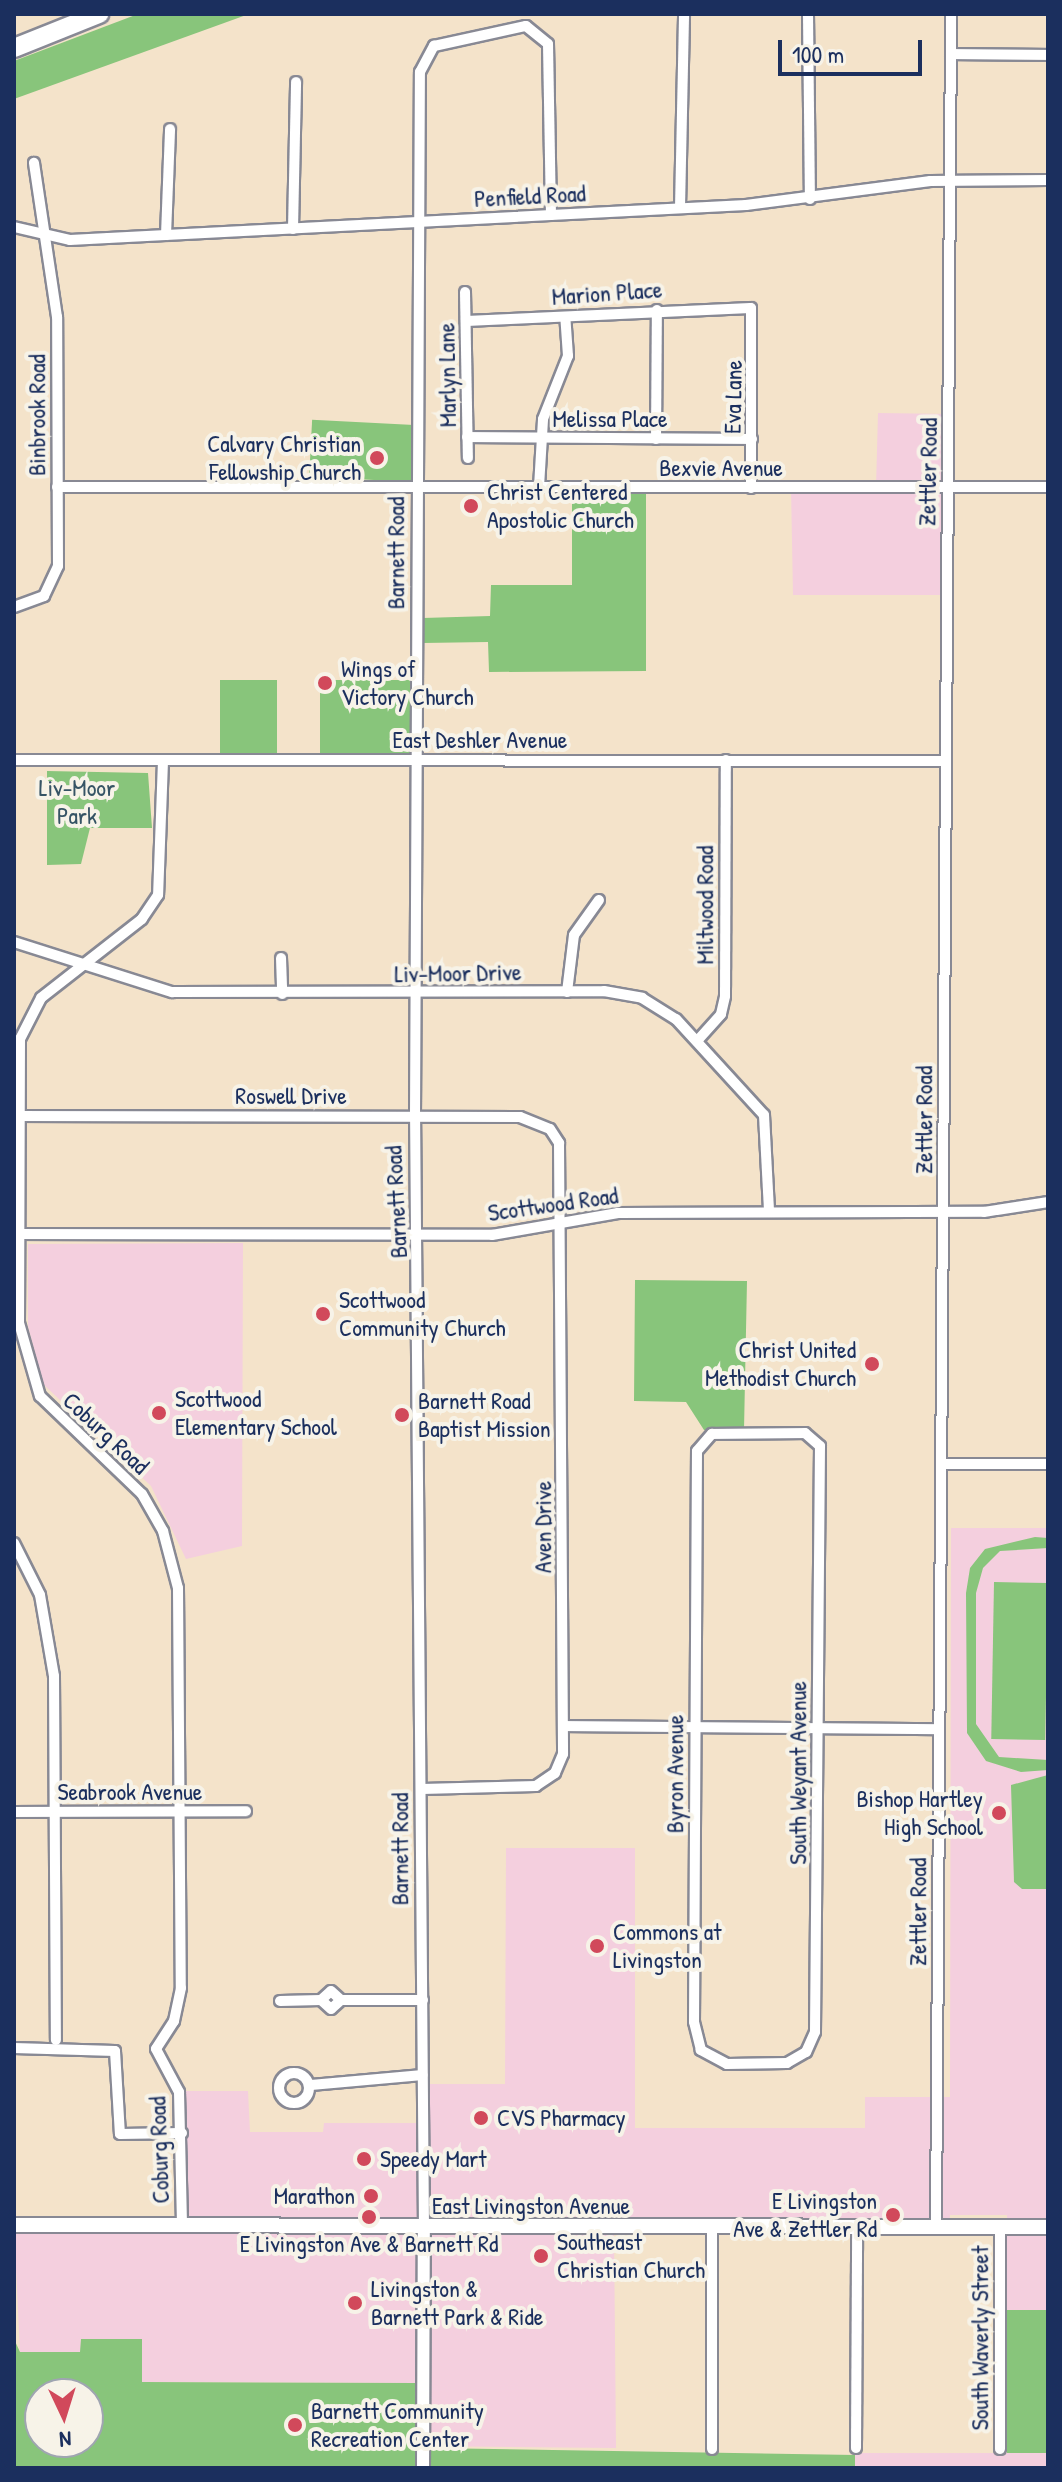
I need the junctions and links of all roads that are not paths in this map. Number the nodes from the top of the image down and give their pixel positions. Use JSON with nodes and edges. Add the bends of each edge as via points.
{"nodes":[{"id":1,"x":99,"y":14,"type":"edge"},
{"id":2,"x":684,"y":14,"type":"edge"},
{"id":3,"x":808,"y":14,"type":"edge"},
{"id":4,"x":951,"y":14,"type":"edge"},
{"id":5,"x":14,"y":48,"type":"edge"},
{"id":6,"x":951,"y":54,"type":"junction"},
{"id":7,"x":1048,"y":55,"type":"edge"},
{"id":8,"x":296,"y":82,"type":"dead end"},
{"id":9,"x":170,"y":129,"type":"dead end"},
{"id":10,"x":34,"y":163,"type":"dead end"},
{"id":11,"x":1048,"y":180,"type":"edge"},
{"id":12,"x":950,"y":181,"type":"junction"},
{"id":13,"x":810,"y":199,"type":"junction"},
{"id":14,"x":680,"y":208,"type":"junction"},
{"id":15,"x":551,"y":215,"type":"junction"},
{"id":16,"x":419,"y":222,"type":"junction"},
{"id":17,"x":14,"y":227,"type":"edge"},
{"id":18,"x":293,"y":229,"type":"junction"},
{"id":19,"x":166,"y":235,"type":"junction"},
{"id":20,"x":48,"y":236,"type":"junction"},
{"id":21,"x":465,"y":292,"type":"dead end"},
{"id":22,"x":751,"y":308,"type":"joint"},
{"id":23,"x":657,"y":310,"type":"junction"},
{"id":24,"x":565,"y":317,"type":"junction"},
{"id":25,"x":466,"y":321,"type":"junction"},
{"id":26,"x":467,"y":437,"type":"junction"},
{"id":27,"x":540,"y":439,"type":"junction"},
{"id":28,"x":656,"y":439,"type":"junction"},
{"id":29,"x":752,"y":439,"type":"junction"},
{"id":30,"x":468,"y":458,"type":"dead end"},
{"id":31,"x":57,"y":487,"type":"junction"},
{"id":32,"x":418,"y":487,"type":"junction"},
{"id":33,"x":539,"y":487,"type":"junction"},
{"id":34,"x":948,"y":487,"type":"junction"},
{"id":35,"x":1048,"y":487,"type":"edge"},
{"id":36,"x":751,"y":488,"type":"junction"},
{"id":37,"x":14,"y":607,"type":"edge"},
{"id":38,"x":417,"y":759,"type":"junction"},
{"id":39,"x":14,"y":760,"type":"edge"},
{"id":40,"x":726,"y":760,"type":"junction"},
{"id":41,"x":163,"y":761,"type":"junction"},
{"id":42,"x":946,"y":761,"type":"junction"},
{"id":43,"x":599,"y":900,"type":"dead end"},
{"id":44,"x":14,"y":942,"type":"edge"},
{"id":45,"x":281,"y":958,"type":"dead end"},
{"id":46,"x":84,"y":965,"type":"junction"},
{"id":47,"x":567,"y":992,"type":"junction"},
{"id":48,"x":282,"y":994,"type":"junction"},
{"id":49,"x":416,"y":994,"type":"junction"},
{"id":50,"x":697,"y":1041,"type":"junction"},
{"id":51,"x":16,"y":1116,"type":"edge"},
{"id":52,"x":415,"y":1117,"type":"junction"},
{"id":53,"x":559,"y":1143,"type":"joint"},
{"id":54,"x":1048,"y":1202,"type":"edge"},
{"id":55,"x":769,"y":1211,"type":"junction"},
{"id":56,"x":944,"y":1211,"type":"junction"},
{"id":57,"x":563,"y":1224,"type":"junction"},
{"id":58,"x":16,"y":1234,"type":"edge"},
{"id":59,"x":421,"y":1234,"type":"junction"},
{"id":60,"x":702,"y":1440,"type":"joint"},
{"id":61,"x":942,"y":1464,"type":"junction"},
{"id":62,"x":1048,"y":1464,"type":"edge"},
{"id":63,"x":14,"y":1543,"type":"edge"},
{"id":64,"x":564,"y":1726,"type":"junction"},
{"id":65,"x":696,"y":1727,"type":"junction"},
{"id":66,"x":818,"y":1728,"type":"junction"},
{"id":67,"x":939,"y":1729,"type":"junction"},
{"id":68,"x":422,"y":1789,"type":"junction"},
{"id":69,"x":246,"y":1811,"type":"dead end"},
{"id":70,"x":14,"y":1812,"type":"edge"},
{"id":71,"x":54,"y":1812,"type":"junction"},
{"id":72,"x":181,"y":1812,"type":"junction"},
{"id":73,"x":423,"y":2000,"type":"junction"},
{"id":74,"x":280,"y":2001,"type":"dead end"},
{"id":75,"x":56,"y":2040,"type":"dead end"},
{"id":76,"x":14,"y":2048,"type":"edge"},
{"id":77,"x":756,"y":2065,"type":"joint"},
{"id":78,"x":423,"y":2075,"type":"junction"},
{"id":79,"x":311,"y":2085,"type":"dead end"},
{"id":80,"x":182,"y":2133,"type":"junction"},
{"id":81,"x":14,"y":2225,"type":"edge"},
{"id":82,"x":182,"y":2226,"type":"junction"},
{"id":83,"x":712,"y":2227,"type":"junction"},
{"id":84,"x":857,"y":2227,"type":"junction"},
{"id":85,"x":936,"y":2227,"type":"junction"},
{"id":86,"x":1000,"y":2227,"type":"junction"},
{"id":87,"x":1048,"y":2227,"type":"edge"},
{"id":88,"x":424,"y":2228,"type":"junction"},
{"id":89,"x":856,"y":2448,"type":"dead end"},
{"id":90,"x":712,"y":2449,"type":"dead end"},
{"id":91,"x":1000,"y":2449,"type":"dead end"},
{"id":92,"x":423,"y":2468,"type":"edge"}],
"edges":[{"from":1,"to":5,"type":"highway"},
{"from":2,"to":14,"type":"street"},
{"from":3,"to":13,"type":"street"},
{"from":4,"to":6,"type":"street","name":"Zettler Road"},
{"from":6,"to":7,"type":"street"},
{"from":6,"to":12,"type":"street","name":"Zettler Road"},
{"from":8,"to":18,"type":"street"},
{"from":9,"to":19,"type":"street"},
{"from":10,"to":20,"type":"street","name":"Binbrook Road"},
{"from":11,"to":12,"type":"street","name":"Penfield Road"},
{"from":12,"to":13,"type":"street","name":"Penfield Road"},
{"from":12,"to":34,"type":"street","name":"Zettler Road"},
{"from":13,"to":14,"type":"street","name":"Penfield Road"},
{"from":14,"to":15,"type":"street","name":"Penfield Road"},
{"from":15,"to":16,"type":"street","name":"Penfield Road"},
{"from":15,"to":16,"type":"street","name":"Barnett Road","via":[[552,57],[540,33],[509,26],[444,41],[426,54]]},
{"from":16,"to":18,"type":"street","name":"Penfield Road"},
{"from":16,"to":32,"type":"street","name":"Barnett Road"},
{"from":17,"to":20,"type":"street","name":"Penfield Road"},
{"from":18,"to":19,"type":"street","name":"Penfield Road"},
{"from":19,"to":20,"type":"street","name":"Penfield Road"},
{"from":20,"to":31,"type":"street","name":"Binbrook Road","via":[[57,317]]},
{"from":21,"to":25,"type":"street","name":"Marlyn Lane"},
{"from":22,"to":23,"type":"street","name":"Marion Place"},
{"from":22,"to":29,"type":"street","name":"Eva Lane"},
{"from":23,"to":24,"type":"street","name":"Marion Place"},
{"from":23,"to":28,"type":"street"},
{"from":24,"to":25,"type":"street","name":"Marion Place"},
{"from":24,"to":27,"type":"street","via":[[568,356]]},
{"from":25,"to":26,"type":"street","name":"Marlyn Lane"},
{"from":26,"to":27,"type":"street","name":"Melissa Place"},
{"from":26,"to":30,"type":"street","name":"Marlyn Lane"},
{"from":27,"to":28,"type":"street","name":"Melissa Place"},
{"from":27,"to":33,"type":"street"},
{"from":28,"to":29,"type":"street","name":"Melissa Place"},
{"from":29,"to":36,"type":"street","name":"Eva Lane"},
{"from":31,"to":32,"type":"street","name":"Bexvie Avenue"},
{"from":31,"to":37,"type":"street","name":"Binbrook Road","via":[[58,566],[49,592]]},
{"from":32,"to":33,"type":"street","name":"Bexvie Avenue"},
{"from":32,"to":38,"type":"street","name":"Barnett Road"},
{"from":33,"to":36,"type":"street","name":"Bexvie Avenue"},
{"from":34,"to":35,"type":"street","name":"Bexvie Avenue"},
{"from":34,"to":36,"type":"street","name":"Bexvie Avenue"},
{"from":34,"to":42,"type":"street","name":"Zettler Road"},
{"from":38,"to":40,"type":"street","name":"East Deshler Avenue"},
{"from":38,"to":41,"type":"street","name":"East Deshler Avenue"},
{"from":38,"to":49,"type":"street","name":"Barnett Road"},
{"from":39,"to":41,"type":"street","name":"East Deshler Avenue"},
{"from":40,"to":42,"type":"street","name":"East Deshler Avenue"},
{"from":40,"to":50,"type":"street","name":"Miltwood Road","via":[[725,996],[721,1014]]},
{"from":41,"to":46,"type":"street","name":"Coburg Road","via":[[158,895],[142,919]]},
{"from":42,"to":56,"type":"street","name":"Zettler Road"},
{"from":43,"to":47,"type":"street","via":[[574,935]]},
{"from":44,"to":46,"type":"street","name":"Liv-Moor Drive"},
{"from":45,"to":48,"type":"street"},
{"from":46,"to":48,"type":"street","name":"Liv-Moor Drive","via":[[172,992]]},
{"from":46,"to":51,"type":"street","name":"Coburg Road","via":[[41,998],[23,1027]]},
{"from":47,"to":49,"type":"street","name":"Liv-Moor Drive"},
{"from":47,"to":50,"type":"street","name":"Liv-Moor Drive","via":[[642,998]]},
{"from":48,"to":49,"type":"street","name":"Liv-Moor Drive"},
{"from":49,"to":52,"type":"street","name":"Barnett Road"},
{"from":50,"to":55,"type":"street","name":"Liv-Moor Drive","via":[[764,1115]]},
{"from":51,"to":52,"type":"street","name":"Roswell Drive"},
{"from":51,"to":58,"type":"street","name":"Coburg Road"},
{"from":52,"to":53,"type":"street","name":"Roswell Drive","via":[[536,1120]]},
{"from":52,"to":59,"type":"street","name":"Barnett Road"},
{"from":53,"to":57,"type":"street","name":"Aven Drive"},
{"from":54,"to":56,"type":"street","name":"Scottwood Road"},
{"from":55,"to":56,"type":"street","name":"Scottwood Road"},
{"from":55,"to":57,"type":"street","name":"Scottwood Road","via":[[618,1213]]},
{"from":56,"to":61,"type":"street","name":"Zettler Road"},
{"from":57,"to":59,"type":"street","name":"Scottwood Road","via":[[514,1235]]},
{"from":57,"to":64,"type":"street","name":"Aven Drive"},
{"from":58,"to":59,"type":"street","name":"Scottwood Road"},
{"from":58,"to":72,"type":"street","name":"Coburg Road","via":[[20,1340],[40,1396],[128,1476],[169,1551],[180,1612]]},
{"from":59,"to":68,"type":"street","name":"Barnett Road"},
{"from":60,"to":65,"type":"street","name":"Byron Avenue"},
{"from":60,"to":66,"type":"street","name":"South Weyant Avenue","via":[[759,1433],[818,1439]]},
{"from":61,"to":62,"type":"street"},
{"from":61,"to":67,"type":"street","name":"Zettler Road"},
{"from":63,"to":71,"type":"street","via":[[40,1595],[50,1639]]},
{"from":64,"to":65,"type":"street"},
{"from":64,"to":68,"type":"street","name":"Aven Drive","via":[[560,1764],[536,1786]]},
{"from":65,"to":66,"type":"street"},
{"from":65,"to":77,"type":"street","name":"Byron Avenue","via":[[694,2033],[717,2062]]},
{"from":66,"to":67,"type":"street"},
{"from":66,"to":77,"type":"street","name":"South Weyant Avenue","via":[[815,2032],[797,2060]]},
{"from":67,"to":85,"type":"street","name":"Zettler Road"},
{"from":68,"to":73,"type":"street","name":"Barnett Road"},
{"from":69,"to":72,"type":"street","name":"Seabrook Avenue"},
{"from":70,"to":71,"type":"street","name":"Seabrook Avenue"},
{"from":71,"to":72,"type":"street","name":"Seabrook Avenue"},
{"from":71,"to":75,"type":"street"},
{"from":72,"to":80,"type":"street","name":"Coburg Road","via":[[179,2005],[156,2049],[175,2079]]},
{"from":73,"to":74,"type":"street","via":[[341,2000],[331,1991],[321,2000]]},
{"from":73,"to":78,"type":"street","name":"Barnett Road"},
{"from":76,"to":80,"type":"street","via":[[115,2051],[120,2134]]},
{"from":78,"to":79,"type":"street"},
{"from":78,"to":88,"type":"street","name":"Barnett Road"},
{"from":80,"to":82,"type":"street","name":"Coburg Road"},
{"from":81,"to":82,"type":"main road","name":"East Livingston Avenue"},
{"from":82,"to":88,"type":"main road","name":"East Livingston Avenue"},
{"from":83,"to":84,"type":"main road","name":"East Livingston Avenue"},
{"from":83,"to":88,"type":"main road","name":"East Livingston Avenue"},
{"from":83,"to":90,"type":"street"},
{"from":84,"to":85,"type":"main road","name":"East Livingston Avenue"},
{"from":84,"to":89,"type":"street"},
{"from":85,"to":86,"type":"main road","name":"East Livingston Avenue"},
{"from":86,"to":87,"type":"main road","name":"East Livingston Avenue"},
{"from":86,"to":91,"type":"street","name":"South Waverly Street"},
{"from":88,"to":92,"type":"street","name":"Barnett Road"}]}
